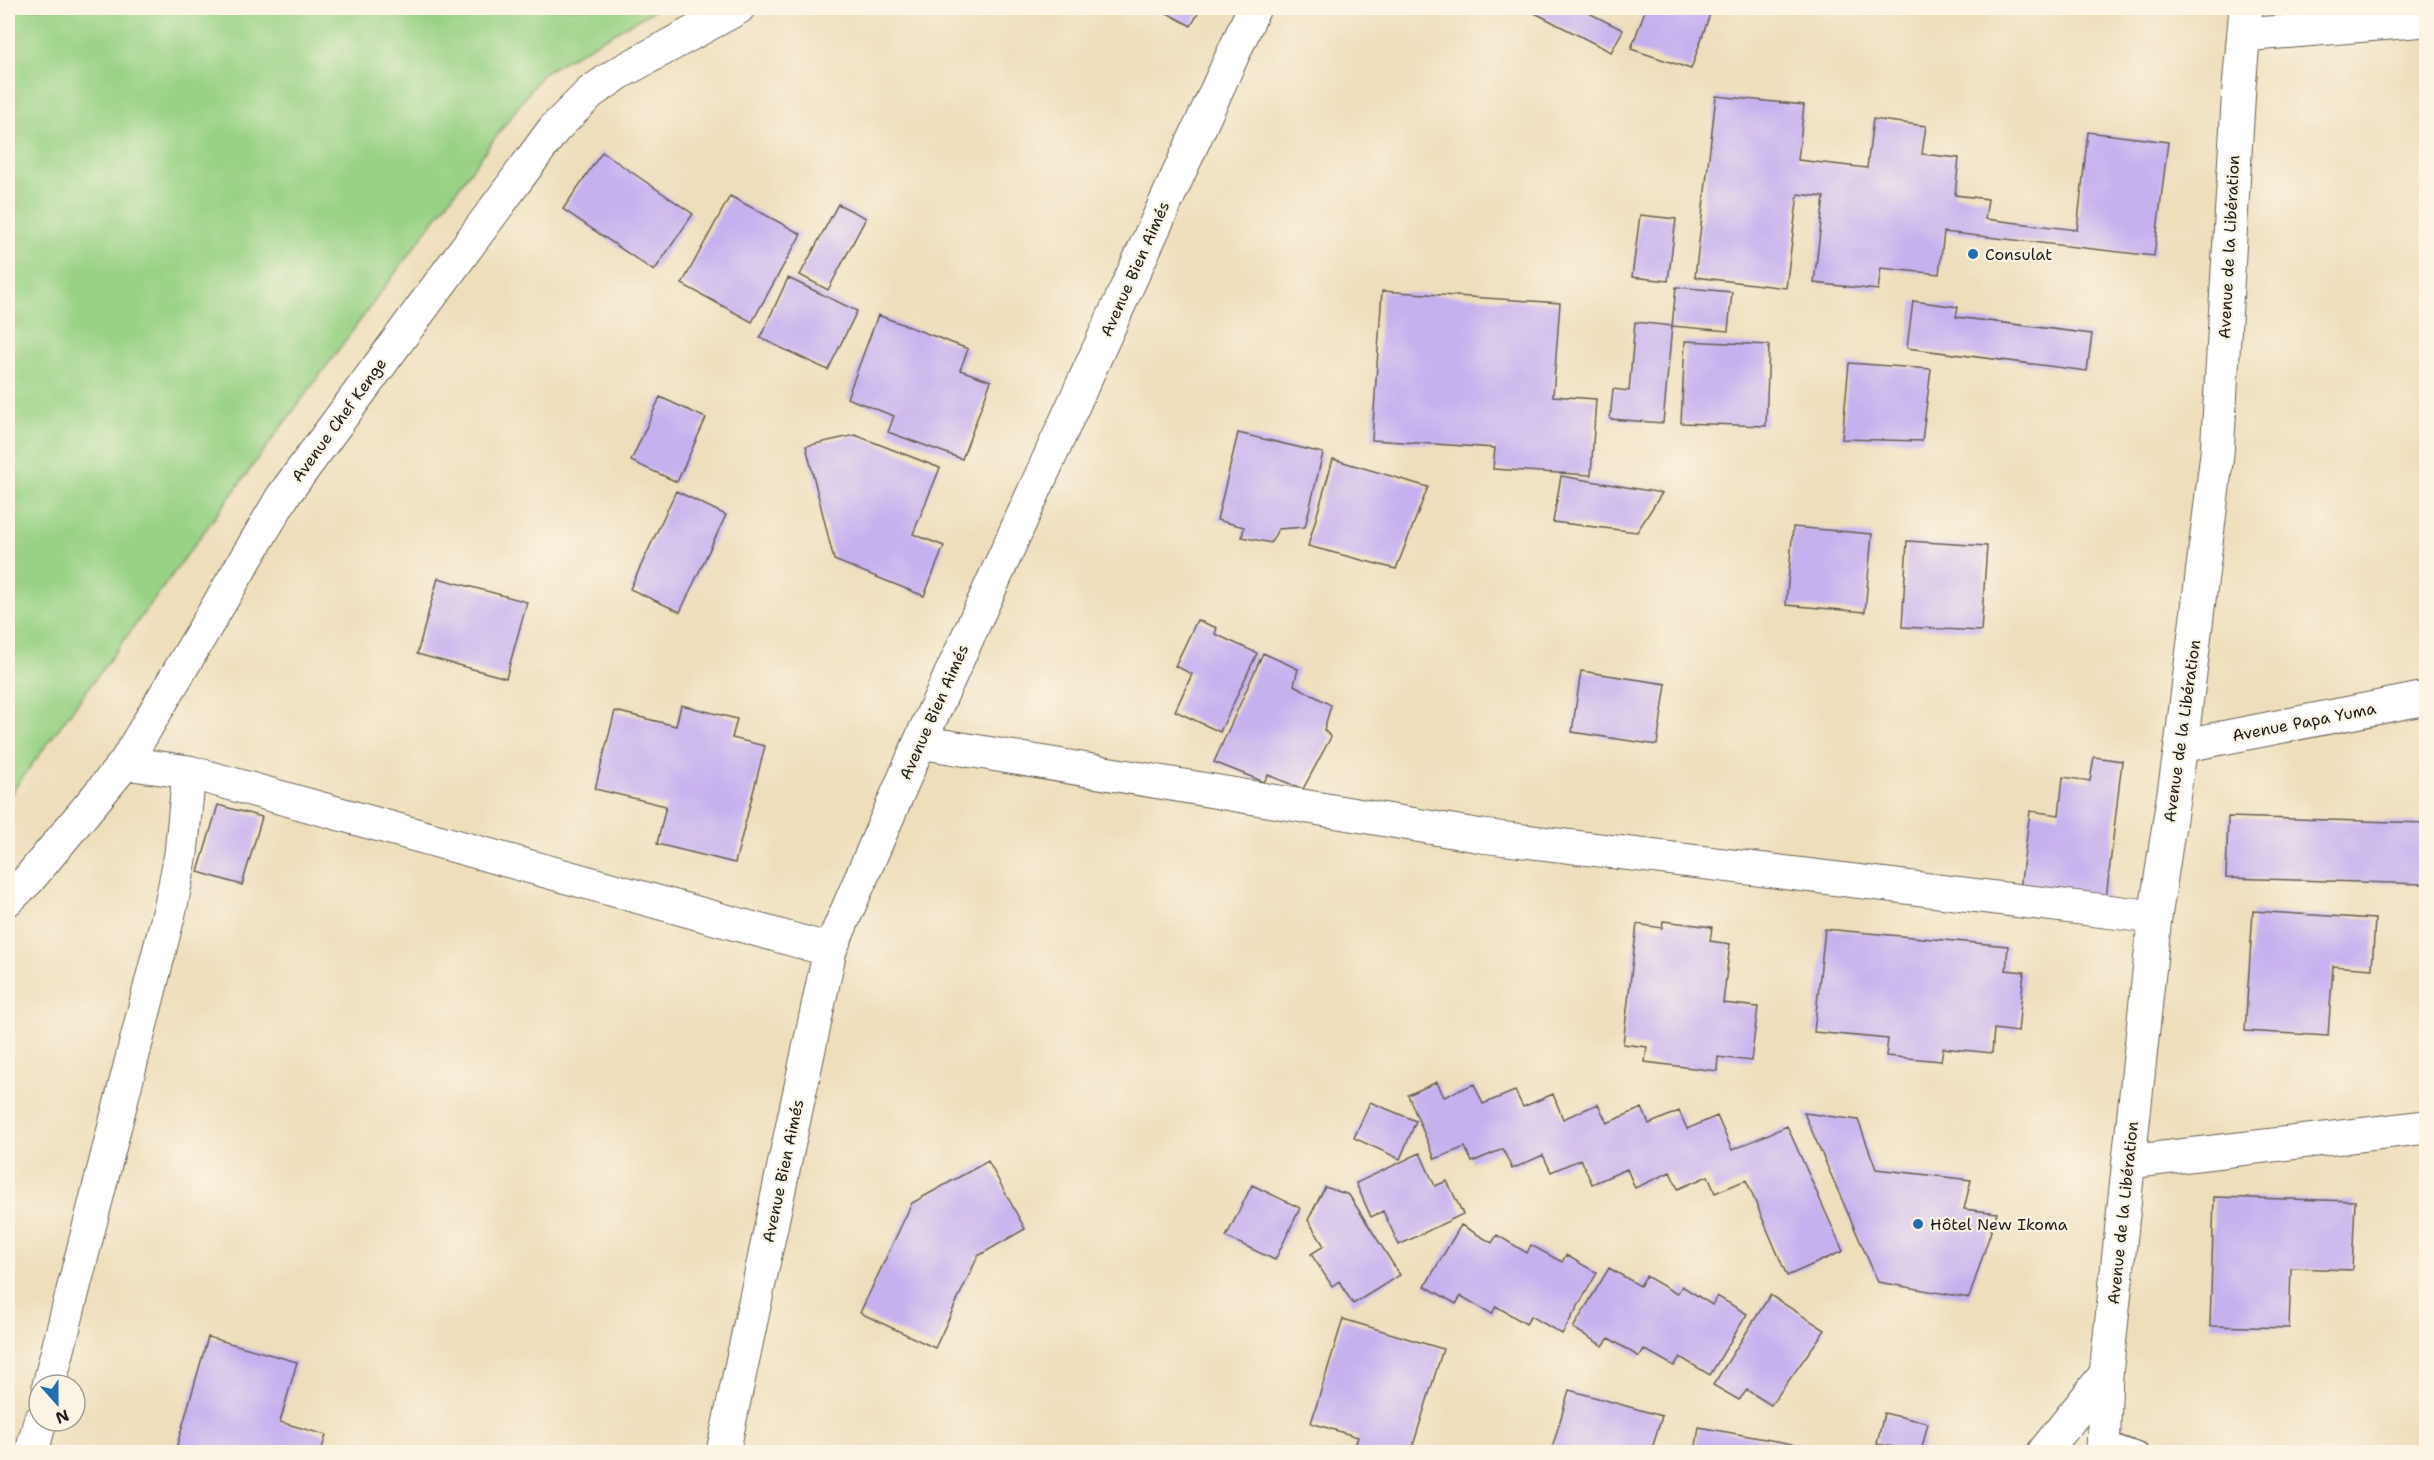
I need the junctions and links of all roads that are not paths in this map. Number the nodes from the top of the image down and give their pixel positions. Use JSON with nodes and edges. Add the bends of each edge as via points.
{"nodes":[{"id":1,"x":738,"y":8,"type":"edge"},
{"id":2,"x":1254,"y":8,"type":"edge"},
{"id":3,"x":2427,"y":20,"type":"edge"},
{"id":4,"x":2245,"y":21,"type":"edge"},
{"id":5,"x":2427,"y":698,"type":"edge"},
{"id":6,"x":920,"y":741,"type":"junction"},
{"id":7,"x":2181,"y":746,"type":"junction"},
{"id":8,"x":125,"y":763,"type":"junction"},
{"id":9,"x":189,"y":772,"type":"junction"},
{"id":10,"x":8,"y":899,"type":"edge"},
{"id":11,"x":2155,"y":917,"type":"junction"},
{"id":12,"x":830,"y":950,"type":"junction"},
{"id":13,"x":2427,"y":1127,"type":"edge"},
{"id":14,"x":2129,"y":1162,"type":"junction"},
{"id":15,"x":52,"y":1373,"type":"edge"},
{"id":16,"x":2106,"y":1374,"type":"junction"},
{"id":17,"x":37,"y":1433,"type":"edge"},
{"id":18,"x":2104,"y":1446,"type":"edge"},
{"id":19,"x":32,"y":1452,"type":"edge"},
{"id":20,"x":723,"y":1452,"type":"edge"},
{"id":21,"x":2044,"y":1452,"type":"edge"},
{"id":22,"x":2140,"y":1452,"type":"edge"}],
"edges":[{"from":1,"to":8,"type":"street","name":"Avenue Chef Kenge","via":[[619,73],[591,92],[554,129],[283,496]]},
{"from":2,"to":6,"type":"street","name":"Avenue Bien Aimés"},
{"from":3,"to":4,"type":"street"},
{"from":4,"to":7,"type":"street","name":"Avenue de la Libération","via":[[2217,454]]},
{"from":5,"to":7,"type":"street","name":"Avenue Papa Yuma"},
{"from":6,"to":11,"type":"street","via":[[1482,836]]},
{"from":6,"to":12,"type":"street","name":"Avenue Bien Aimés"},
{"from":7,"to":11,"type":"street","name":"Avenue de la Libération"},
{"from":8,"to":9,"type":"street"},
{"from":8,"to":10,"type":"street","name":"Avenue Chef Kenge"},
{"from":9,"to":12,"type":"street"},
{"from":9,"to":15,"type":"street","via":[[181,854],[171,905]]},
{"from":11,"to":14,"type":"street","name":"Avenue de la Libération"},
{"from":12,"to":20,"type":"street","name":"Avenue Bien Aimés"},
{"from":13,"to":14,"type":"street"},
{"from":14,"to":16,"type":"street","name":"Avenue de la Libération"},
{"from":16,"to":18,"type":"street","name":"Avenue de la Libération"},
{"from":16,"to":21,"type":"street"},
{"from":17,"to":19,"type":"street"},
{"from":18,"to":22,"type":"lane"}]}
